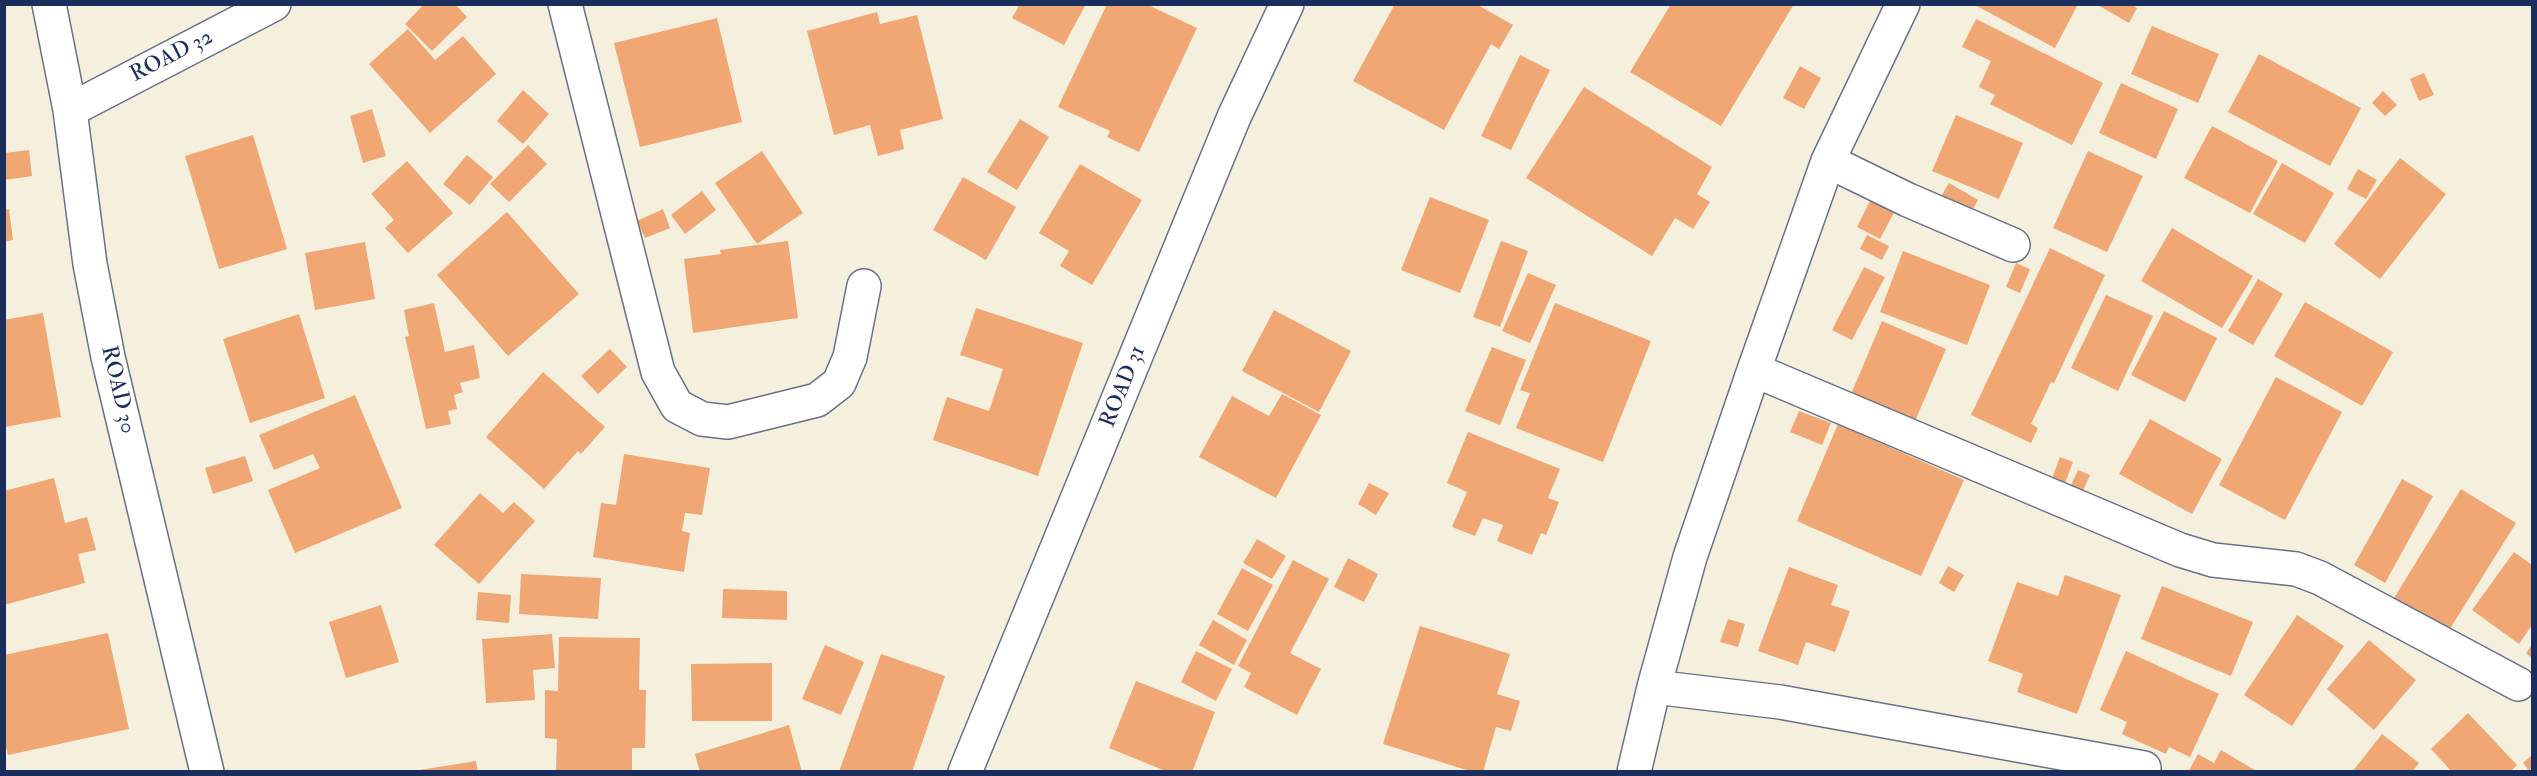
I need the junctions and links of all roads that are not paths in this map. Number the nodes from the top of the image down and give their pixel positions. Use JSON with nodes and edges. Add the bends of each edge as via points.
{"nodes":[{"id":1,"x":49,"y":4,"type":"edge"},
{"id":2,"x":273,"y":4,"type":"edge"},
{"id":3,"x":565,"y":4,"type":"edge"},
{"id":4,"x":1287,"y":4,"type":"edge"},
{"id":5,"x":1903,"y":4,"type":"edge"},
{"id":6,"x":70,"y":110,"type":"junction"},
{"id":7,"x":1828,"y":161,"type":"junction"},
{"id":8,"x":2013,"y":245,"type":"dead end"},
{"id":9,"x":864,"y":286,"type":"dead end"},
{"id":10,"x":1754,"y":369,"type":"junction"},
{"id":11,"x":2518,"y":684,"type":"dead end"},
{"id":12,"x":1654,"y":687,"type":"junction"},
{"id":13,"x":2144,"y":768,"type":"dead end"},
{"id":14,"x":207,"y":771,"type":"edge"},
{"id":15,"x":965,"y":771,"type":"edge"},
{"id":16,"x":1634,"y":771,"type":"edge"}],
"edges":[{"from":1,"to":6,"type":"street","name":"ROAD 30"},
{"from":2,"to":6,"type":"street","name":"ROAD 32"},
{"from":3,"to":9,"type":"street","via":[[658,372],[677,406],[702,420],[728,422],[817,400],[839,382],[850,357]]},
{"from":4,"to":15,"type":"street","name":"ROAD 31","via":[[1234,117]]},
{"from":5,"to":7,"type":"street"},
{"from":6,"to":14,"type":"street","name":"ROAD 30","via":[[90,264],[108,357]]},
{"from":7,"to":8,"type":"street"},
{"from":7,"to":10,"type":"street"},
{"from":10,"to":11,"type":"street","via":[[2180,550],[2213,560],[2296,569],[2320,578]]},
{"from":10,"to":12,"type":"street","via":[[1690,557]]},
{"from":12,"to":13,"type":"street","via":[[1780,702]]},
{"from":12,"to":16,"type":"street"}]}
